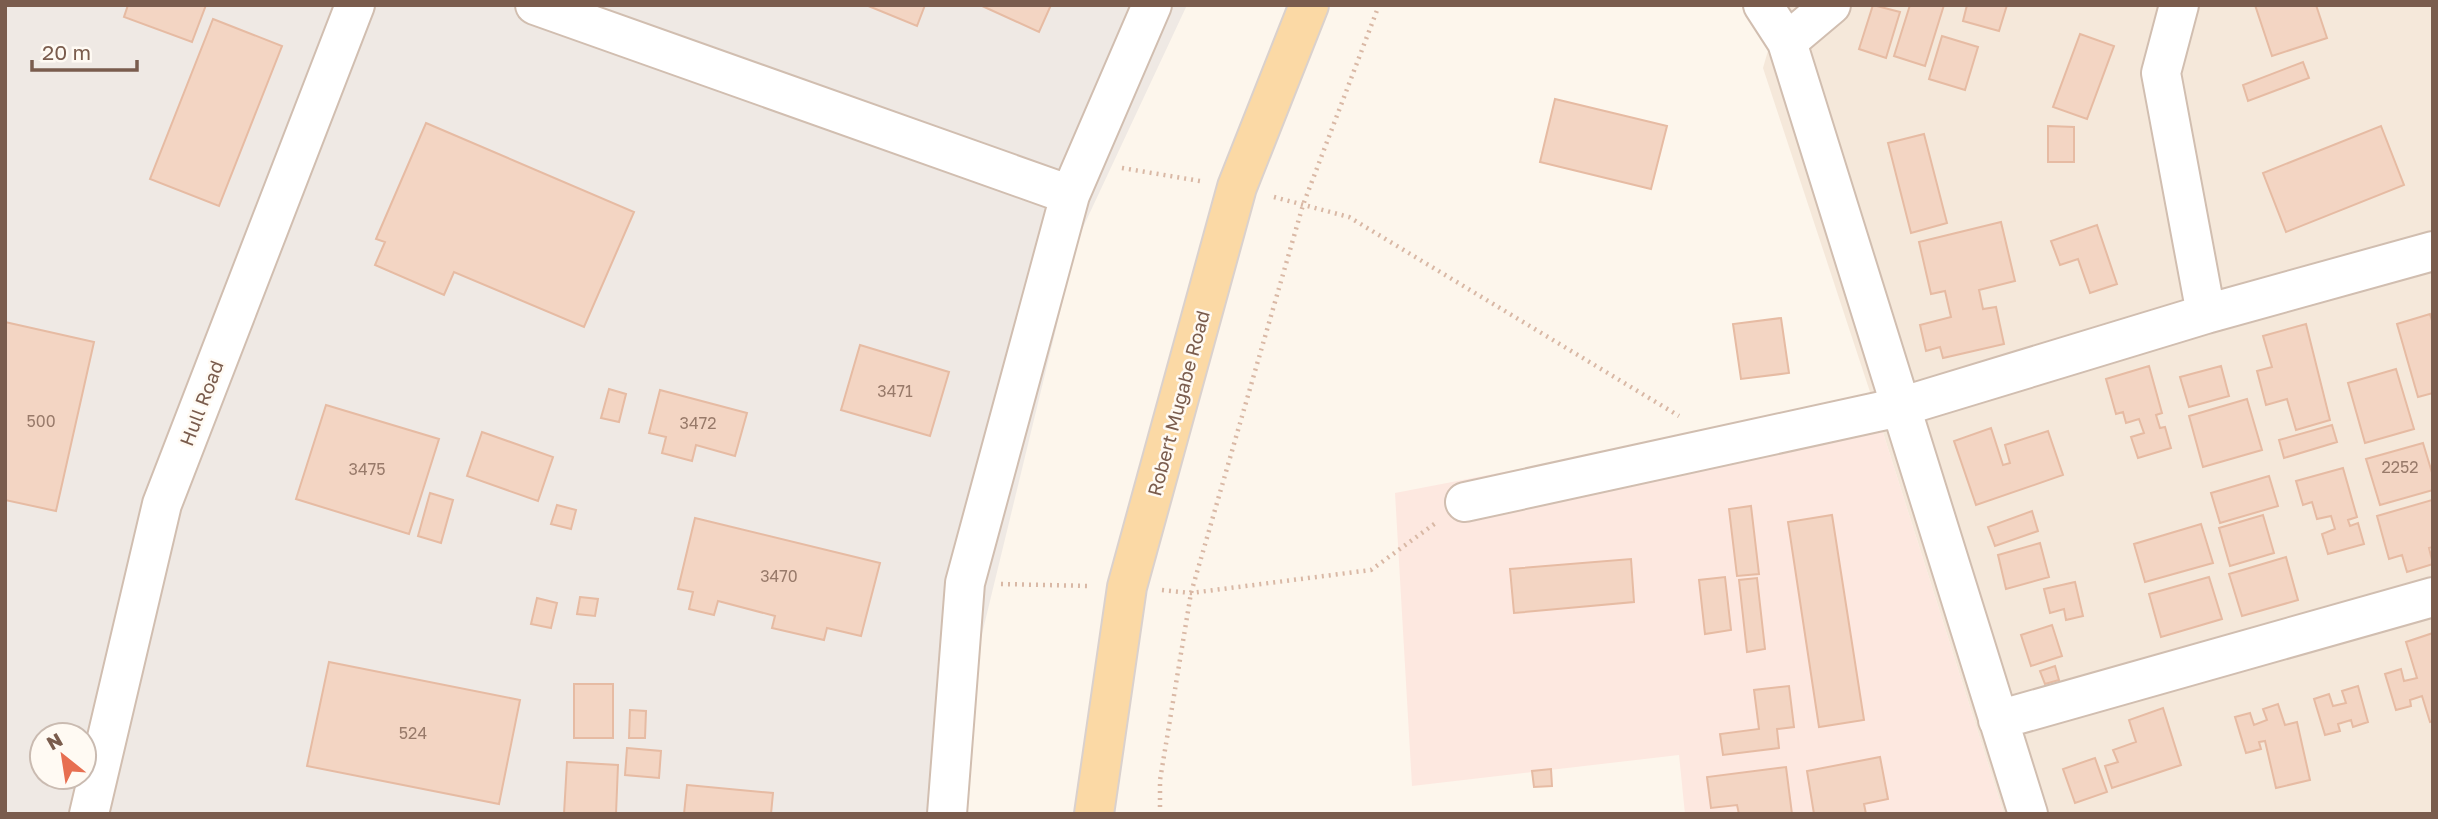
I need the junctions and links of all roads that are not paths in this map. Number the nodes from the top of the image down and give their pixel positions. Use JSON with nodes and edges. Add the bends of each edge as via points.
{"nodes":[{"id":1,"x":355,"y":5,"type":"edge"},
{"id":2,"x":535,"y":5,"type":"edge"},
{"id":3,"x":1152,"y":5,"type":"edge"},
{"id":4,"x":1309,"y":5,"type":"edge"},
{"id":5,"x":1763,"y":5,"type":"edge"},
{"id":6,"x":1830,"y":5,"type":"edge"},
{"id":7,"x":2179,"y":5,"type":"edge"},
{"id":8,"x":1787,"y":42,"type":"junction"},
{"id":9,"x":1077,"y":179,"type":"junction"},
{"id":10,"x":2433,"y":251,"type":"edge"},
{"id":11,"x":2206,"y":314,"type":"junction"},
{"id":12,"x":1900,"y":407,"type":"junction"},
{"id":13,"x":1465,"y":502,"type":"road end"},
{"id":14,"x":2433,"y":597,"type":"edge"},
{"id":15,"x":1998,"y":720,"type":"junction"},
{"id":16,"x":89,"y":814,"type":"edge"},
{"id":17,"x":947,"y":814,"type":"edge"},
{"id":18,"x":1094,"y":814,"type":"edge"},
{"id":19,"x":2028,"y":814,"type":"edge"}],
"edges":[{"from":1,"to":16,"type":"street","name":"Hull Road","via":[[162,504]]},
{"from":2,"to":9,"type":"street"},
{"from":3,"to":9,"type":"street"},
{"from":4,"to":18,"type":"main road","name":"Robert Mugabe Road","via":[[1237,187],[1127,587]]},
{"from":5,"to":8,"type":"street"},
{"from":6,"to":8,"type":"street"},
{"from":7,"to":11,"type":"street","via":[[2161,74]]},
{"from":8,"to":12,"type":"street"},
{"from":9,"to":17,"type":"street","via":[[965,583]]},
{"from":10,"to":11,"type":"street"},
{"from":11,"to":12,"type":"street"},
{"from":12,"to":13,"type":"street"},
{"from":12,"to":15,"type":"street"},
{"from":14,"to":15,"type":"street"},
{"from":15,"to":19,"type":"street"}]}
